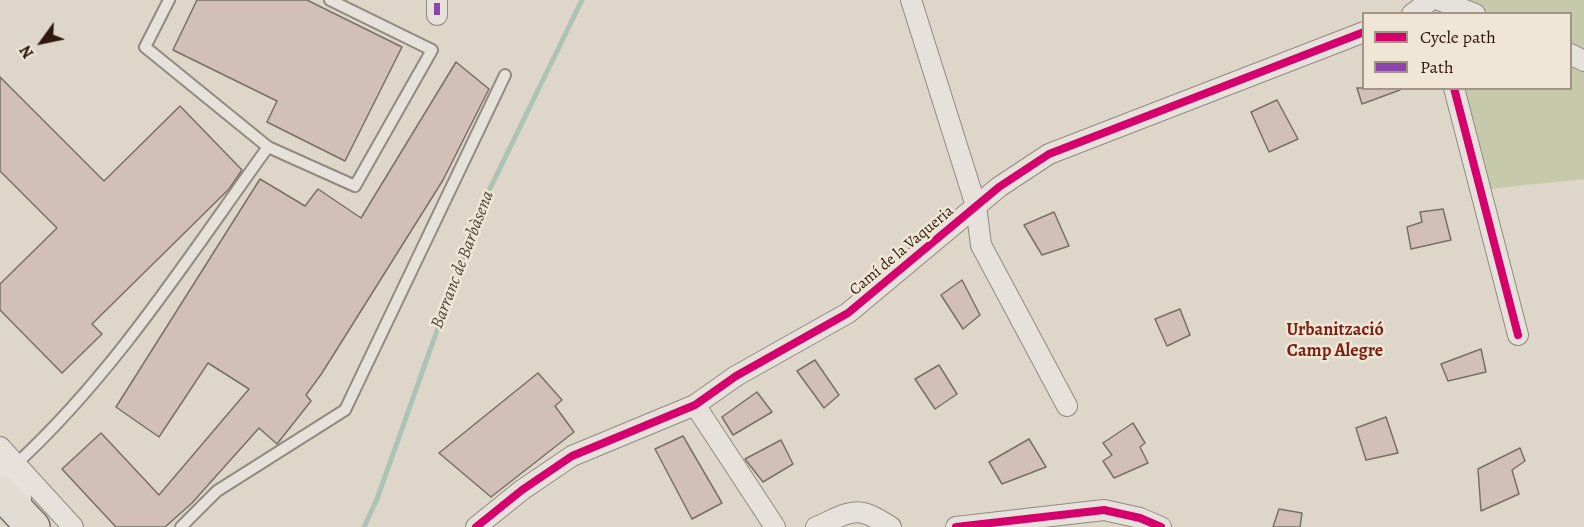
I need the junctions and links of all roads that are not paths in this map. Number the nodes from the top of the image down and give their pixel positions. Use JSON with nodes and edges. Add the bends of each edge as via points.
{"nodes":[{"id":1,"x":169,"y":0,"type":"edge"},
{"id":2,"x":330,"y":0,"type":"edge"},
{"id":3,"x":911,"y":0,"type":"edge"},
{"id":4,"x":1427,"y":7,"type":"edge"},
{"id":5,"x":1462,"y":12,"type":"edge"},
{"id":6,"x":1362,"y":33,"type":"edge"},
{"id":7,"x":505,"y":75,"type":"dead end"},
{"id":8,"x":1455,"y":90,"type":"edge"},
{"id":9,"x":268,"y":147,"type":"junction"},
{"id":10,"x":976,"y":206,"type":"junction"},
{"id":11,"x":1518,"y":334,"type":"dead end"},
{"id":12,"x":694,"y":405,"type":"junction"},
{"id":13,"x":1067,"y":406,"type":"dead end"},
{"id":14,"x":0,"y":447,"type":"edge"},
{"id":15,"x":8,"y":466,"type":"edge"},
{"id":16,"x":0,"y":492,"type":"edge"},
{"id":17,"x":33,"y":527,"type":"edge"},
{"id":18,"x":42,"y":527,"type":"edge"},
{"id":19,"x":73,"y":527,"type":"edge"},
{"id":20,"x":181,"y":527,"type":"edge"},
{"id":21,"x":476,"y":527,"type":"edge"},
{"id":22,"x":775,"y":527,"type":"edge"},
{"id":23,"x":816,"y":527,"type":"edge"},
{"id":24,"x":891,"y":527,"type":"edge"},
{"id":25,"x":956,"y":527,"type":"edge"},
{"id":26,"x":1161,"y":527,"type":"edge"}],
"edges":[{"from":1,"to":9,"type":"lane","via":[[145,46]]},
{"from":2,"to":9,"type":"lane","via":[[432,50],[355,186]]},
{"from":3,"to":10,"type":"street"},
{"from":4,"to":5,"type":"street"},
{"from":6,"to":10,"type":"street","name":"Camí de la Vaqueria","via":[[1049,154]]},
{"from":7,"to":20,"type":"lane","via":[[345,410],[217,491]]},
{"from":8,"to":11,"type":"street"},
{"from":9,"to":15,"type":"lane","via":[[129,339],[40,442]]},
{"from":10,"to":12,"type":"street","name":"Camí de la Vaqueria","via":[[848,313],[736,376]]},
{"from":10,"to":13,"type":"street","via":[[981,245]]},
{"from":12,"to":21,"type":"street","name":"Camí de la Vaqueria","via":[[572,456]]},
{"from":12,"to":22,"type":"street"},
{"from":14,"to":15,"type":"street"},
{"from":15,"to":18,"type":"street"},
{"from":15,"to":19,"type":"street"},
{"from":16,"to":17,"type":"highway"},
{"from":23,"to":24,"type":"street","via":[[856,510]]},
{"from":25,"to":26,"type":"street","via":[[1104,510]]}]}
